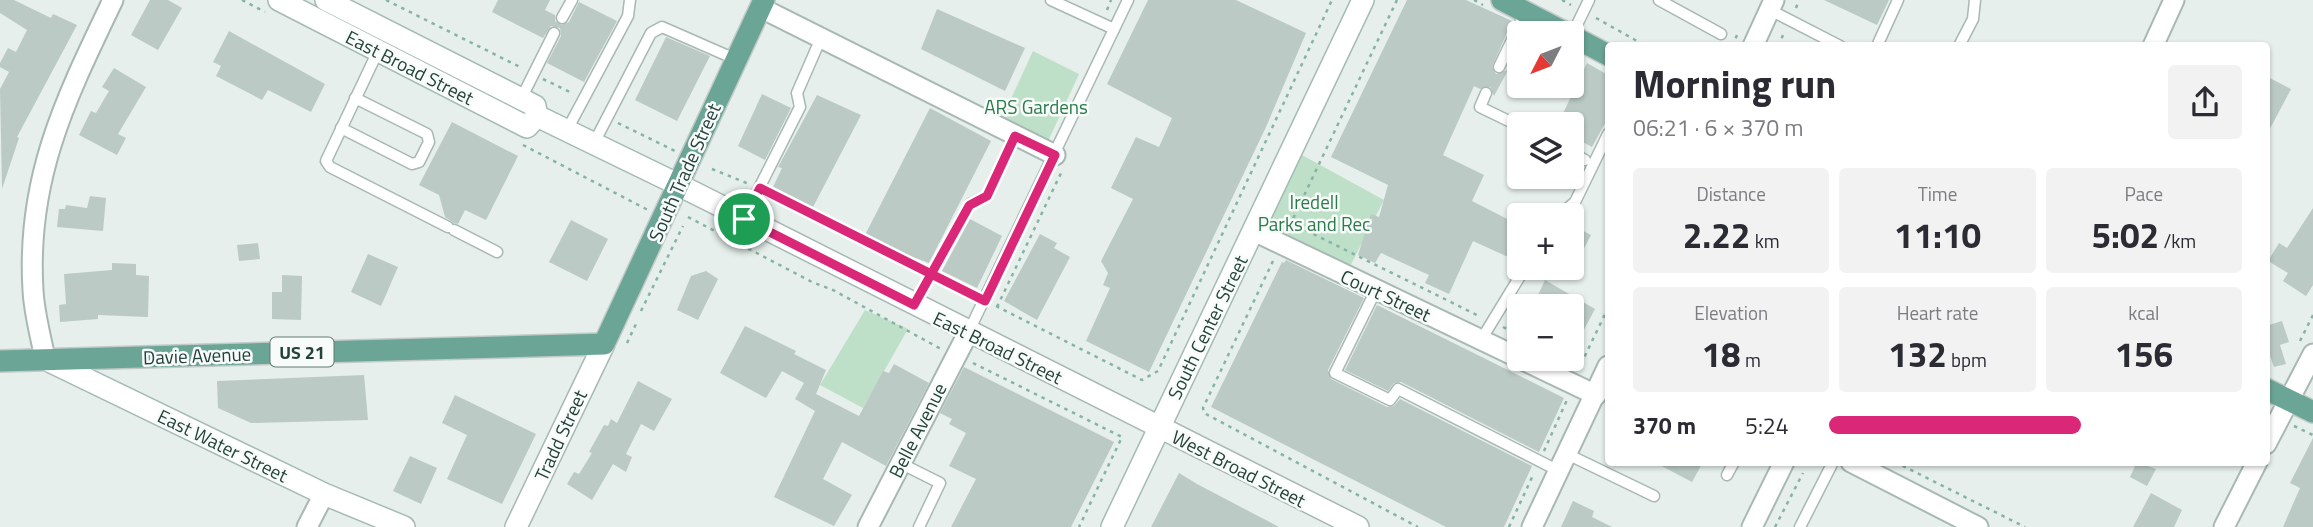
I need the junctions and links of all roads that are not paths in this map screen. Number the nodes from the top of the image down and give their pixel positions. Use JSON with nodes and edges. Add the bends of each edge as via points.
{"nodes":[{"id":1,"x":113,"y":0,"type":"edge"},
{"id":2,"x":279,"y":0,"type":"edge"},
{"id":3,"x":326,"y":0,"type":"edge"},
{"id":4,"x":572,"y":0,"type":"edge"},
{"id":5,"x":630,"y":0,"type":"edge"},
{"id":6,"x":1051,"y":0,"type":"edge"},
{"id":7,"x":1128,"y":0,"type":"edge"},
{"id":8,"x":1363,"y":0,"type":"edge"},
{"id":9,"x":1502,"y":0,"type":"edge"},
{"id":10,"x":1590,"y":0,"type":"edge"},
{"id":11,"x":1659,"y":0,"type":"edge"},
{"id":12,"x":1898,"y":0,"type":"edge"},
{"id":13,"x":1975,"y":0,"type":"edge"},
{"id":14,"x":2174,"y":0,"type":"edge"},
{"id":15,"x":763,"y":4,"type":"edge"},
{"id":16,"x":1772,"y":5,"type":"edge"},
{"id":17,"x":1525,"y":13,"type":"junction"},
{"id":18,"x":562,"y":18,"type":"dead end"},
{"id":19,"x":1541,"y":21,"type":"edge"},
{"id":20,"x":1579,"y":21,"type":"edge"},
{"id":21,"x":1114,"y":29,"type":"junction"},
{"id":22,"x":388,"y":31,"type":"junction"},
{"id":23,"x":554,"y":33,"type":"dead end"},
{"id":24,"x":1721,"y":34,"type":"dead end"},
{"id":25,"x":821,"y":38,"type":"junction"},
{"id":26,"x":1584,"y":42,"type":"edge"},
{"id":27,"x":1755,"y":42,"type":"edge"},
{"id":28,"x":1833,"y":42,"type":"edge"},
{"id":29,"x":1879,"y":42,"type":"edge"},
{"id":30,"x":1961,"y":42,"type":"edge"},
{"id":31,"x":2154,"y":42,"type":"edge"},
{"id":32,"x":378,"y":51,"type":"junction"},
{"id":33,"x":1605,"y":53,"type":"edge"},
{"id":34,"x":735,"y":59,"type":"junction"},
{"id":35,"x":1500,"y":66,"type":"dead end"},
{"id":36,"x":1486,"y":93,"type":"dead end"},
{"id":37,"x":355,"y":98,"type":"junction"},
{"id":38,"x":521,"y":99,"type":"junction"},
{"id":39,"x":537,"y":116,"type":"junction"},
{"id":40,"x":1507,"y":120,"type":"edge"},
{"id":41,"x":341,"y":128,"type":"junction"},
{"id":42,"x":567,"y":130,"type":"junction"},
{"id":43,"x":1015,"y":136,"type":"junction"},
{"id":44,"x":1605,"y":140,"type":"edge"},
{"id":45,"x":593,"y":144,"type":"junction"},
{"id":46,"x":1055,"y":155,"type":"junction"},
{"id":47,"x":679,"y":185,"type":"junction"},
{"id":48,"x":1574,"y":203,"type":"edge"},
{"id":49,"x":752,"y":228,"type":"junction"},
{"id":50,"x":1254,"y":231,"type":"junction"},
{"id":51,"x":497,"y":252,"type":"dead end"},
{"id":52,"x":1518,"y":280,"type":"edge"},
{"id":53,"x":1376,"y":290,"type":"junction"},
{"id":54,"x":914,"y":305,"type":"junction"},
{"id":55,"x":968,"y":333,"type":"junction"},
{"id":56,"x":1481,"y":340,"type":"junction"},
{"id":57,"x":604,"y":344,"type":"junction"},
{"id":58,"x":1507,"y":352,"type":"edge"},
{"id":59,"x":2313,"y":354,"type":"edge"},
{"id":60,"x":45,"y":359,"type":"junction"},
{"id":61,"x":0,"y":361,"type":"edge"},
{"id":62,"x":1547,"y":371,"type":"edge"},
{"id":63,"x":1605,"y":373,"type":"edge"},
{"id":64,"x":2270,"y":391,"type":"edge"},
{"id":65,"x":1596,"y":395,"type":"junction"},
{"id":66,"x":2289,"y":400,"type":"junction"},
{"id":67,"x":2313,"y":412,"type":"edge"},
{"id":68,"x":1158,"y":427,"type":"junction"},
{"id":69,"x":2270,"y":436,"type":"edge"},
{"id":70,"x":901,"y":463,"type":"junction"},
{"id":71,"x":1563,"y":463,"type":"junction"},
{"id":72,"x":1732,"y":466,"type":"edge"},
{"id":73,"x":1782,"y":466,"type":"edge"},
{"id":74,"x":1831,"y":466,"type":"edge"},
{"id":75,"x":1859,"y":466,"type":"edge"},
{"id":76,"x":2255,"y":466,"type":"edge"},
{"id":77,"x":1727,"y":475,"type":"dead end"},
{"id":78,"x":324,"y":494,"type":"junction"},
{"id":79,"x":1654,"y":496,"type":"dead end"},
{"id":80,"x":1346,"y":524,"type":"edge"},
{"id":81,"x":870,"y":526,"type":"edge"},
{"id":82,"x":307,"y":527,"type":"edge"},
{"id":83,"x":404,"y":527,"type":"edge"},
{"id":84,"x":516,"y":527,"type":"edge"},
{"id":85,"x":919,"y":527,"type":"edge"},
{"id":86,"x":1112,"y":527,"type":"edge"},
{"id":87,"x":1532,"y":527,"type":"edge"},
{"id":88,"x":1752,"y":527,"type":"edge"},
{"id":89,"x":1800,"y":527,"type":"edge"},
{"id":90,"x":1978,"y":527,"type":"edge"},
{"id":91,"x":2224,"y":527,"type":"edge"}],
"edges":[{"from":1,"to":60,"type":"street","via":[[69,92],[45,156],[33,223],[33,292]]},
{"from":2,"to":32,"type":"main road","name":"East Broad Street"},
{"from":3,"to":22,"type":"main road","name":"East Broad Street"},
{"from":4,"to":18,"type":"lane"},
{"from":5,"to":42,"type":"lane","via":[[628,16]]},
{"from":6,"to":21,"type":"lane"},
{"from":7,"to":21,"type":"lane"},
{"from":8,"to":50,"type":"main road","name":"South Center Street"},
{"from":9,"to":17,"type":"main road"},
{"from":10,"to":20,"type":"lane"},
{"from":11,"to":24,"type":"lane"},
{"from":12,"to":29,"type":"lane"},
{"from":13,"to":30,"type":"lane","via":[[1973,19]]},
{"from":14,"to":31,"type":"street"},
{"from":15,"to":25,"type":"street"},
{"from":15,"to":34,"type":"main road","name":"South Trade Street"},
{"from":16,"to":27,"type":"street"},
{"from":16,"to":28,"type":"lane"},
{"from":17,"to":19,"type":"main road"},
{"from":17,"to":35,"type":"lane"},
{"from":21,"to":46,"type":"lane"},
{"from":22,"to":32,"type":"main road"},
{"from":22,"to":38,"type":"main road","name":"East Broad Street"},
{"from":23,"to":38,"type":"lane"},
{"from":25,"to":43,"type":"street"},
{"from":25,"to":49,"type":"lane","via":[[797,93],[800,107],[760,188]]},
{"from":26,"to":33,"type":"main road"},
{"from":32,"to":37,"type":"lane"},
{"from":32,"to":39,"type":"main road","name":"East Broad Street","via":[[527,127]]},
{"from":34,"to":45,"type":"lane","via":[[662,27],[651,33]]},
{"from":34,"to":47,"type":"main road","name":"South Trade Street"},
{"from":36,"to":40,"type":"lane","via":[[1480,107]]},
{"from":37,"to":41,"type":"lane"},
{"from":37,"to":41,"type":"lane","via":[[426,134],[429,142],[419,162],[412,164]]},
{"from":38,"to":39,"type":"main road","name":"East Broad Street","via":[[535,106]]},
{"from":39,"to":42,"type":"main road","name":"East Broad Street"},
{"from":41,"to":51,"type":"lane","via":[[326,161],[330,167]]},
{"from":42,"to":45,"type":"main road","name":"East Broad Street"},
{"from":43,"to":46,"type":"street"},
{"from":43,"to":54,"type":"lane","via":[[987,196],[970,205]]},
{"from":44,"to":48,"type":"lane"},
{"from":45,"to":47,"type":"main road","name":"East Broad Street"},
{"from":46,"to":55,"type":"lane"},
{"from":47,"to":49,"type":"main road","name":"East Broad Street"},
{"from":47,"to":57,"type":"main road","name":"South Trade Street"},
{"from":49,"to":54,"type":"main road","name":"East Broad Street"},
{"from":50,"to":53,"type":"street","name":"Court Street"},
{"from":50,"to":68,"type":"main road","name":"South Center Street"},
{"from":52,"to":56,"type":"lane"},
{"from":53,"to":56,"type":"street","name":"Court Street"},
{"from":53,"to":71,"type":"lane","via":[[1335,373],[1390,400],[1398,388]]},
{"from":54,"to":55,"type":"main road","name":"East Broad Street"},
{"from":55,"to":68,"type":"main road","name":"East Broad Street"},
{"from":55,"to":70,"type":"street","name":"Belle Avenue"},
{"from":56,"to":58,"type":"street","name":"Court Street"},
{"from":57,"to":60,"type":"main road","name":"Davie Avenue","number":"US 21"},
{"from":57,"to":84,"type":"main road","name":"Tradd Street"},
{"from":59,"to":66,"type":"street"},
{"from":60,"to":61,"type":"main road","name":"Davie Avenue","number":"US 21"},
{"from":60,"to":78,"type":"main road","name":"East Water Street"},
{"from":62,"to":65,"type":"street","name":"Court Street"},
{"from":63,"to":65,"type":"street"},
{"from":64,"to":66,"type":"main road"},
{"from":65,"to":71,"type":"street"},
{"from":66,"to":67,"type":"main road"},
{"from":66,"to":69,"type":"street"},
{"from":68,"to":80,"type":"main road","name":"West Broad Street"},
{"from":68,"to":86,"type":"main road","name":"South Center Street"},
{"from":70,"to":81,"type":"street","name":"Belle Avenue"},
{"from":70,"to":85,"type":"lane","via":[[940,483]]},
{"from":71,"to":79,"type":"lane"},
{"from":71,"to":87,"type":"street"},
{"from":72,"to":77,"type":"lane"},
{"from":73,"to":88,"type":"street"},
{"from":74,"to":89,"type":"lane"},
{"from":75,"to":90,"type":"street"},
{"from":76,"to":91,"type":"street"},
{"from":78,"to":82,"type":"street"},
{"from":78,"to":83,"type":"main road","name":"East Water Street"}]}
